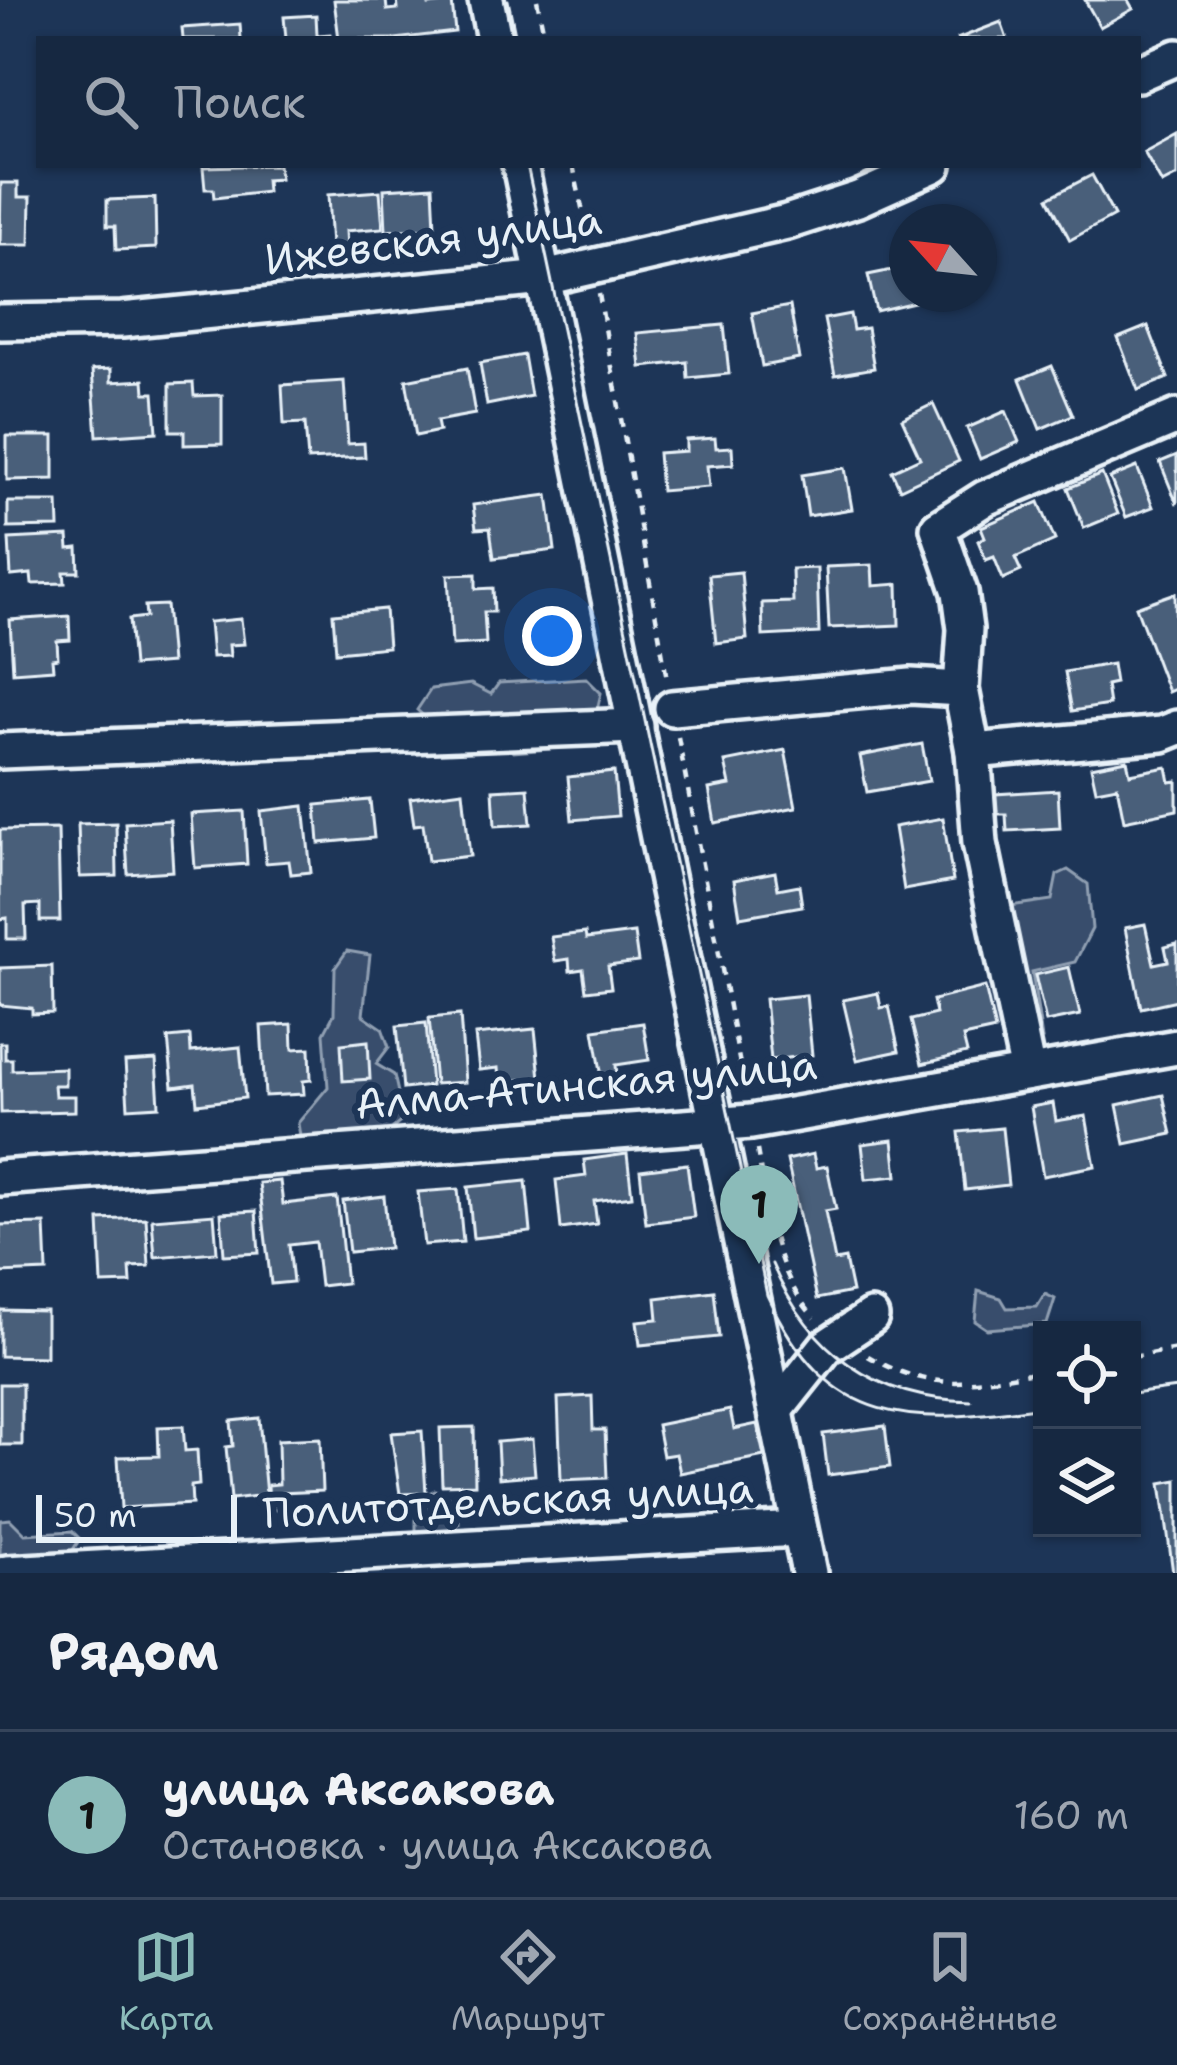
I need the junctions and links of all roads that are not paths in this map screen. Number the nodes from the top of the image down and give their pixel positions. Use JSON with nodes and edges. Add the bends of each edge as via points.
{"nodes":[{"id":1,"x":486,"y":0,"type":"edge"},
{"id":2,"x":493,"y":36,"type":"edge"},
{"id":3,"x":1177,"y":57,"type":"edge"},
{"id":4,"x":1141,"y":73,"type":"edge"},
{"id":5,"x":521,"y":168,"type":"edge"},
{"id":6,"x":927,"y":168,"type":"edge"},
{"id":7,"x":544,"y":278,"type":"junction"},
{"id":8,"x":0,"y":322,"type":"edge"},
{"id":9,"x":1177,"y":417,"type":"edge"},
{"id":10,"x":961,"y":688,"type":"junction"},
{"id":11,"x":672,"y":708,"type":"road end"},
{"id":12,"x":636,"y":726,"type":"junction"},
{"id":13,"x":1177,"y":728,"type":"edge"},
{"id":14,"x":0,"y":751,"type":"edge"},
{"id":15,"x":974,"y":751,"type":"junction"},
{"id":16,"x":1177,"y":1047,"type":"edge"},
{"id":17,"x":1028,"y":1073,"type":"junction"},
{"id":18,"x":735,"y":1123,"type":"junction"},
{"id":19,"x":0,"y":1178,"type":"edge"},
{"id":20,"x":872,"y":1317,"type":"dead end"},
{"id":21,"x":776,"y":1410,"type":"junction"},
{"id":22,"x":799,"y":1529,"type":"junction"},
{"id":23,"x":8,"y":1573,"type":"edge"},
{"id":24,"x":809,"y":1573,"type":"edge"}],
"edges":[{"from":1,"to":2,"type":"street"},
{"from":3,"to":4,"type":"street"},
{"from":5,"to":7,"type":"street"},
{"from":6,"to":7,"type":"street","name":"Ижевская улица","via":[[787,222]]},
{"from":7,"to":8,"type":"street","name":"Ижевская улица","via":[[122,320]]},
{"from":7,"to":12,"type":"street"},
{"from":9,"to":10,"type":"street","via":[[985,498],[938,528],[960,592]]},
{"from":10,"to":11,"type":"street"},
{"from":10,"to":15,"type":"street"},
{"from":12,"to":14,"type":"street"},
{"from":12,"to":18,"type":"street"},
{"from":13,"to":15,"type":"street"},
{"from":15,"to":17,"type":"street","via":[[980,843]]},
{"from":16,"to":17,"type":"street","name":"Алма-Атинская улица"},
{"from":17,"to":18,"type":"street","name":"Алма-Атинская улица"},
{"from":18,"to":19,"type":"street","name":"Алма-Атинская улица"},
{"from":18,"to":21,"type":"street"},
{"from":20,"to":21,"type":"street","via":[[809,1365]]},
{"from":21,"to":22,"type":"street"},
{"from":22,"to":23,"type":"street","name":"Политотдельская улица"},
{"from":22,"to":24,"type":"street"}]}
